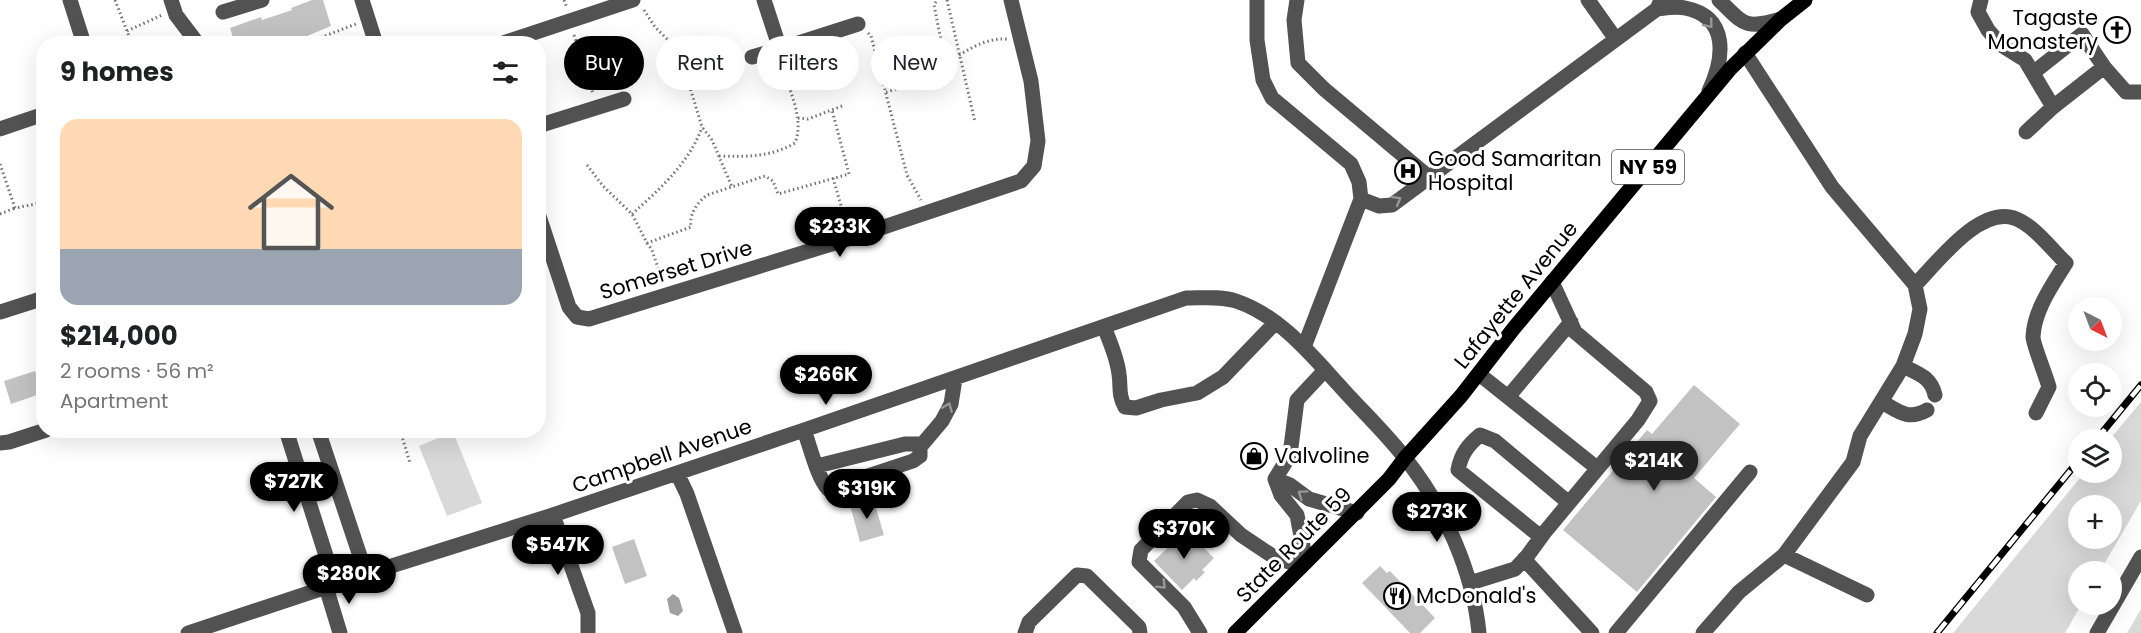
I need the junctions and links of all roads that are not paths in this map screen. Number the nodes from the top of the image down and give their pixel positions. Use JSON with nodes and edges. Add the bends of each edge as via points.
{"nodes":[{"id":1,"x":70,"y":0,"type":"edge"},
{"id":2,"x":262,"y":0,"type":"edge"},
{"id":3,"x":362,"y":0,"type":"edge"},
{"id":4,"x":764,"y":0,"type":"edge"},
{"id":5,"x":1011,"y":0,"type":"edge"},
{"id":6,"x":1257,"y":0,"type":"edge"},
{"id":7,"x":1297,"y":0,"type":"edge"},
{"id":8,"x":1588,"y":0,"type":"edge"},
{"id":9,"x":1719,"y":0,"type":"edge"},
{"id":10,"x":1732,"y":0,"type":"edge"},
{"id":11,"x":1805,"y":0,"type":"edge"},
{"id":12,"x":1981,"y":0,"type":"edge"},
{"id":13,"x":172,"y":3,"type":"edge"},
{"id":14,"x":638,"y":3,"type":"edge"},
{"id":15,"x":1659,"y":5,"type":"edge"},
{"id":16,"x":223,"y":12,"type":"dead end"},
{"id":17,"x":1781,"y":19,"type":"junction"},
{"id":18,"x":1742,"y":23,"type":"junction"},
{"id":19,"x":858,"y":24,"type":"road end"},
{"id":20,"x":81,"y":36,"type":"edge"},
{"id":21,"x":192,"y":36,"type":"edge"},
{"id":22,"x":374,"y":36,"type":"edge"},
{"id":23,"x":524,"y":36,"type":"edge"},
{"id":24,"x":776,"y":36,"type":"edge"},
{"id":25,"x":821,"y":36,"type":"edge"},
{"id":26,"x":1615,"y":38,"type":"junction"},
{"id":27,"x":1745,"y":53,"type":"junction"},
{"id":28,"x":757,"y":56,"type":"edge"},
{"id":29,"x":752,"y":57,"type":"dead end"},
{"id":30,"x":2104,"y":67,"type":"junction"},
{"id":31,"x":2033,"y":73,"type":"junction"},
{"id":32,"x":2141,"y":92,"type":"edge"},
{"id":33,"x":1708,"y":95,"type":"junction"},
{"id":34,"x":624,"y":99,"type":"dead end"},
{"id":35,"x":2053,"y":107,"type":"junction"},
{"id":36,"x":36,"y":117,"type":"edge"},
{"id":37,"x":546,"y":123,"type":"edge"},
{"id":38,"x":0,"y":129,"type":"edge"},
{"id":39,"x":2026,"y":132,"type":"dead end"},
{"id":40,"x":1430,"y":178,"type":"junction"},
{"id":41,"x":1361,"y":199,"type":"junction"},
{"id":42,"x":546,"y":237,"type":"edge"},
{"id":43,"x":1552,"y":282,"type":"junction"},
{"id":44,"x":1915,"y":285,"type":"junction"},
{"id":45,"x":36,"y":301,"type":"edge"},
{"id":46,"x":0,"y":312,"type":"edge"},
{"id":47,"x":1571,"y":322,"type":"junction"},
{"id":48,"x":1275,"y":323,"type":"junction"},
{"id":49,"x":1104,"y":327,"type":"junction"},
{"id":50,"x":1304,"y":347,"type":"junction"},
{"id":51,"x":1904,"y":366,"type":"junction"},
{"id":52,"x":1325,"y":370,"type":"junction"},
{"id":53,"x":1479,"y":374,"type":"junction"},
{"id":54,"x":955,"y":379,"type":"junction"},
{"id":55,"x":1935,"y":395,"type":"dead end"},
{"id":56,"x":1508,"y":397,"type":"junction"},
{"id":57,"x":1882,"y":402,"type":"junction"},
{"id":58,"x":1927,"y":410,"type":"dead end"},
{"id":59,"x":2036,"y":413,"type":"dead end"},
{"id":60,"x":804,"y":430,"type":"junction"},
{"id":61,"x":36,"y":433,"type":"edge"},
{"id":62,"x":288,"y":438,"type":"edge"},
{"id":63,"x":321,"y":438,"type":"edge"},
{"id":64,"x":0,"y":443,"type":"edge"},
{"id":65,"x":920,"y":447,"type":"junction"},
{"id":66,"x":1405,"y":458,"type":"junction"},
{"id":67,"x":817,"y":466,"type":"junction"},
{"id":68,"x":1597,"y":468,"type":"junction"},
{"id":69,"x":1750,"y":472,"type":"dead end"},
{"id":70,"x":677,"y":473,"type":"junction"},
{"id":71,"x":1275,"y":479,"type":"junction"},
{"id":72,"x":1569,"y":503,"type":"junction"},
{"id":73,"x":1357,"y":513,"type":"junction"},
{"id":74,"x":553,"y":515,"type":"junction"},
{"id":75,"x":1541,"y":537,"type":"junction"},
{"id":76,"x":1784,"y":555,"type":"junction"},
{"id":77,"x":2141,"y":557,"type":"edge"},
{"id":78,"x":1524,"y":560,"type":"junction"},
{"id":79,"x":1304,"y":564,"type":"junction"},
{"id":80,"x":366,"y":573,"type":"junction"},
{"id":81,"x":1470,"y":583,"type":"junction"},
{"id":82,"x":330,"y":585,"type":"junction"},
{"id":83,"x":1867,"y":595,"type":"dead end"},
{"id":84,"x":1027,"y":627,"type":"edge"},
{"id":85,"x":197,"y":631,"type":"edge"},
{"id":86,"x":340,"y":633,"type":"edge"},
{"id":87,"x":588,"y":633,"type":"edge"},
{"id":88,"x":735,"y":633,"type":"edge"},
{"id":89,"x":1140,"y":633,"type":"edge"},
{"id":90,"x":1200,"y":633,"type":"edge"},
{"id":91,"x":1235,"y":633,"type":"edge"},
{"id":92,"x":1479,"y":633,"type":"edge"},
{"id":93,"x":1592,"y":633,"type":"edge"},
{"id":94,"x":1616,"y":633,"type":"edge"},
{"id":95,"x":1703,"y":633,"type":"edge"},
{"id":96,"x":2097,"y":633,"type":"edge"}],
"edges":[{"from":1,"to":20,"type":"street"},
{"from":2,"to":16,"type":"street"},
{"from":3,"to":22,"type":"street"},
{"from":4,"to":24,"type":"street"},
{"from":5,"to":42,"type":"street","name":"Somerset Drive","via":[[1031,81],[1038,141],[1034,166],[1021,181],[589,320],[577,317],[569,307]]},
{"from":6,"to":41,"type":"street","via":[[1263,80],[1272,98],[1351,164]]},
{"from":7,"to":40,"type":"street","via":[[1294,20],[1298,63]]},
{"from":8,"to":26,"type":"street"},
{"from":9,"to":18,"type":"street"},
{"from":10,"to":18,"type":"street"},
{"from":11,"to":17,"type":"main road","name":"Lafayette Avenue","number":"NY 59"},
{"from":12,"to":31,"type":"street","via":[[1978,12],[1988,30],[2001,45],[2025,60]]},
{"from":13,"to":21,"type":"street"},
{"from":14,"to":23,"type":"street"},
{"from":15,"to":26,"type":"street"},
{"from":15,"to":33,"type":"street","one_way":true,"via":[[1697,12],[1710,22],[1720,40],[1721,58]]},
{"from":17,"to":18,"type":"street","via":[[1760,25]]},
{"from":17,"to":27,"type":"main road","name":"Lafayette Avenue","number":"NY 59"},
{"from":19,"to":25,"type":"street"},
{"from":26,"to":40,"type":"street"},
{"from":27,"to":33,"type":"main road","name":"Lafayette Avenue","number":"NY 59"},
{"from":27,"to":44,"type":"street","via":[[1832,187]]},
{"from":28,"to":29,"type":"street"},
{"from":30,"to":31,"type":"street","via":[[2082,34]]},
{"from":30,"to":32,"type":"street","via":[[2126,92]]},
{"from":30,"to":35,"type":"street"},
{"from":31,"to":35,"type":"street"},
{"from":33,"to":43,"type":"main road","name":"Lafayette Avenue","number":"NY 59"},
{"from":34,"to":37,"type":"street"},
{"from":35,"to":39,"type":"street"},
{"from":36,"to":38,"type":"street"},
{"from":41,"to":40,"type":"street","one_way":true,"via":[[1379,206],[1392,205]]},
{"from":41,"to":50,"type":"street"},
{"from":43,"to":47,"type":"street"},
{"from":43,"to":53,"type":"main road","name":"Lafayette Avenue","number":"NY 59"},
{"from":44,"to":51,"type":"street","via":[[1920,309]]},
{"from":44,"to":59,"type":"street","via":[[1975,226],[1993,218],[2013,218],[2029,226],[2066,263],[2049,290],[2033,338],[2049,387]]},
{"from":45,"to":46,"type":"street"},
{"from":47,"to":56,"type":"street"},
{"from":47,"to":68,"type":"street","via":[[1575,332],[1646,392],[1650,401]]},
{"from":48,"to":49,"type":"street","name":"Campbell Avenue","via":[[1235,301],[1186,298]]},
{"from":48,"to":49,"type":"street","via":[[1223,377],[1197,393],[1136,408],[1125,407],[1119,397],[1119,374]]},
{"from":48,"to":50,"type":"street","name":"Campbell Avenue"},
{"from":49,"to":54,"type":"street","name":"Campbell Avenue"},
{"from":50,"to":52,"type":"street","name":"Campbell Avenue"},
{"from":51,"to":55,"type":"street","via":[[1927,377]]},
{"from":51,"to":57,"type":"street"},
{"from":52,"to":66,"type":"street","name":"Campbell Avenue"},
{"from":52,"to":71,"type":"street","via":[[1297,400],[1290,455]]},
{"from":53,"to":56,"type":"street"},
{"from":53,"to":66,"type":"main road","name":"Lafayette Avenue","number":"NY 59"},
{"from":54,"to":60,"type":"street","name":"Campbell Avenue"},
{"from":65,"to":54,"type":"street","one_way":true,"via":[[942,422],[951,404]]},
{"from":56,"to":68,"type":"street"},
{"from":57,"to":58,"type":"street","via":[[1908,416]]},
{"from":57,"to":76,"type":"street","via":[[1860,436],[1853,462]]},
{"from":60,"to":67,"type":"street"},
{"from":60,"to":70,"type":"street","name":"Campbell Avenue"},
{"from":61,"to":64,"type":"street"},
{"from":62,"to":82,"type":"street"},
{"from":63,"to":80,"type":"street"},
{"from":65,"to":67,"type":"street","via":[[905,444]]},
{"from":65,"to":67,"type":"street","via":[[920,456],[913,461],[828,489]]},
{"from":66,"to":73,"type":"main road","name":"State Route 59","number":"NY 59"},
{"from":66,"to":81,"type":"street","name":"Campbell Avenue","via":[[1444,519]]},
{"from":68,"to":72,"type":"street"},
{"from":69,"to":94,"type":"street"},
{"from":70,"to":74,"type":"street","name":"Campbell Avenue"},
{"from":70,"to":88,"type":"street"},
{"from":73,"to":71,"type":"street","one_way":true,"via":[[1309,499]]},
{"from":71,"to":79,"type":"street","via":[[1281,495],[1297,515]]},
{"from":72,"to":75,"type":"street"},
{"from":72,"to":75,"type":"street","via":[[1495,441],[1480,435],[1471,442],[1461,456],[1458,470]]},
{"from":73,"to":79,"type":"main road","name":"State Route 59","number":"NY 59"},
{"from":74,"to":80,"type":"street","name":"Campbell Avenue"},
{"from":74,"to":87,"type":"street","via":[[588,613]]},
{"from":75,"to":78,"type":"street"},
{"from":76,"to":83,"type":"street"},
{"from":76,"to":95,"type":"street","via":[[1739,592]]},
{"from":77,"to":96,"type":"street"},
{"from":78,"to":81,"type":"street","via":[[1515,569]]},
{"from":78,"to":93,"type":"street"},
{"from":79,"to":90,"type":"street","one_way":true,"via":[[1274,557],[1241,535],[1210,506],[1197,500],[1188,502],[1141,550],[1139,562],[1184,607]]},
{"from":79,"to":91,"type":"main road","name":"State Route 59","number":"NY 59"},
{"from":80,"to":82,"type":"street","name":"Campbell Avenue"},
{"from":81,"to":92,"type":"street","name":"Campbell Avenue"},
{"from":82,"to":85,"type":"street","name":"Campbell Avenue"},
{"from":82,"to":86,"type":"street"},
{"from":84,"to":89,"type":"street","via":[[1077,576],[1087,576],[1139,627]]}]}
